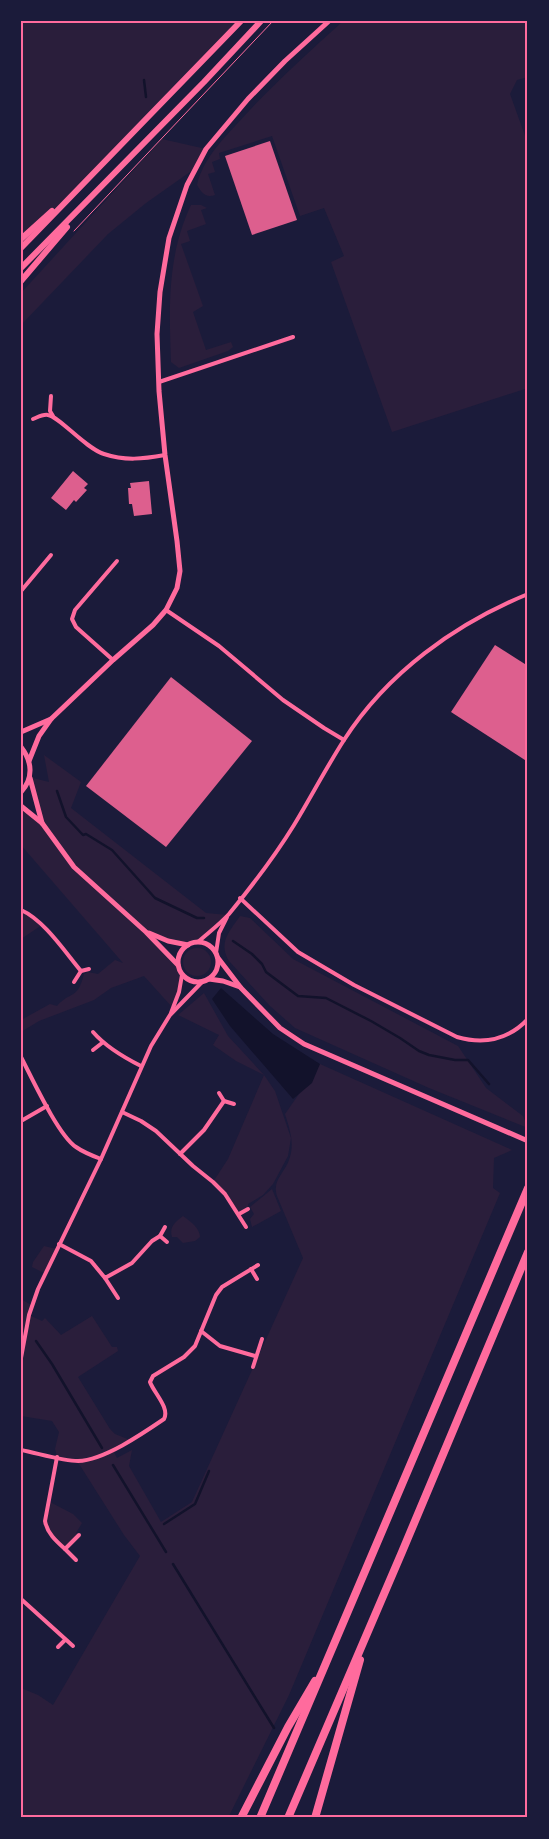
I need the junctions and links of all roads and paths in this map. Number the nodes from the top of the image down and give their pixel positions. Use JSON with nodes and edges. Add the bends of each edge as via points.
{"nodes":[{"id":1,"x":241,"y":21,"type":"edge"},
{"id":2,"x":261,"y":21,"type":"edge"},
{"id":3,"x":273,"y":21,"type":"edge"},
{"id":4,"x":328,"y":21,"type":"edge"},
{"id":5,"x":89,"y":178,"type":"junction"},
{"id":6,"x":102,"y":186,"type":"junction"},
{"id":7,"x":74,"y":231,"type":"dead end"},
{"id":8,"x":21,"y":238,"type":"edge"},
{"id":9,"x":21,"y":248,"type":"edge"},
{"id":10,"x":21,"y":268,"type":"edge"},
{"id":11,"x":21,"y":281,"type":"edge"},
{"id":12,"x":293,"y":336,"type":"dead end"},
{"id":13,"x":159,"y":382,"type":"junction"},
{"id":14,"x":51,"y":396,"type":"dead end"},
{"id":15,"x":53,"y":416,"type":"junction"},
{"id":16,"x":33,"y":419,"type":"dead end"},
{"id":17,"x":165,"y":455,"type":"junction"},
{"id":18,"x":52,"y":555,"type":"dead end"},
{"id":19,"x":117,"y":561,"type":"dead end"},
{"id":20,"x":21,"y":591,"type":"edge"},
{"id":21,"x":528,"y":594,"type":"edge"},
{"id":22,"x":166,"y":610,"type":"junction"},
{"id":23,"x":112,"y":660,"type":"junction"},
{"id":24,"x":51,"y":719,"type":"junction"},
{"id":25,"x":21,"y":732,"type":"edge"},
{"id":26,"x":344,"y":740,"type":"junction"},
{"id":27,"x":21,"y":747,"type":"edge"},
{"id":28,"x":29,"y":761,"type":"junction"},
{"id":29,"x":30,"y":777,"type":"junction"},
{"id":30,"x":21,"y":792,"type":"edge"},
{"id":31,"x":21,"y":806,"type":"edge"},
{"id":32,"x":42,"y":823,"type":"junction"},
{"id":33,"x":240,"y":898,"type":"junction"},
{"id":34,"x":21,"y":910,"type":"edge"},
{"id":35,"x":228,"y":915,"type":"junction"},
{"id":36,"x":146,"y":932,"type":"junction"},
{"id":37,"x":198,"y":942,"type":"junction"},
{"id":38,"x":188,"y":945,"type":"junction"},
{"id":39,"x":217,"y":956,"type":"junction"},
{"id":40,"x":178,"y":966,"type":"junction"},
{"id":41,"x":89,"y":969,"type":"dead end"},
{"id":42,"x":81,"y":971,"type":"junction"},
{"id":43,"x":182,"y":975,"type":"junction"},
{"id":44,"x":209,"y":979,"type":"junction"},
{"id":45,"x":74,"y":982,"type":"dead end"},
{"id":46,"x":202,"y":982,"type":"junction"},
{"id":47,"x":241,"y":988,"type":"junction"},
{"id":48,"x":170,"y":1015,"type":"junction"},
{"id":49,"x":528,"y":1019,"type":"edge"},
{"id":50,"x":93,"y":1032,"type":"dead end"},
{"id":51,"x":102,"y":1043,"type":"junction"},
{"id":52,"x":93,"y":1050,"type":"dead end"},
{"id":53,"x":21,"y":1057,"type":"edge"},
{"id":54,"x":141,"y":1066,"type":"junction"},
{"id":55,"x":220,"y":1094,"type":"dead end"},
{"id":56,"x":224,"y":1102,"type":"junction"},
{"id":57,"x":234,"y":1104,"type":"dead end"},
{"id":58,"x":47,"y":1106,"type":"junction"},
{"id":59,"x":122,"y":1112,"type":"junction"},
{"id":60,"x":21,"y":1122,"type":"edge"},
{"id":61,"x":526,"y":1141,"type":"edge"},
{"id":62,"x":180,"y":1154,"type":"junction"},
{"id":63,"x":101,"y":1160,"type":"junction"},
{"id":64,"x":528,"y":1188,"type":"edge"},
{"id":65,"x":248,"y":1208,"type":"dead end"},
{"id":66,"x":239,"y":1214,"type":"junction"},
{"id":67,"x":246,"y":1227,"type":"dead end"},
{"id":68,"x":165,"y":1228,"type":"dead end"},
{"id":69,"x":160,"y":1236,"type":"junction"},
{"id":70,"x":167,"y":1242,"type":"dead end"},
{"id":71,"x":59,"y":1244,"type":"junction"},
{"id":72,"x":528,"y":1252,"type":"edge"},
{"id":73,"x":258,"y":1265,"type":"dead end"},
{"id":74,"x":251,"y":1269,"type":"junction"},
{"id":75,"x":105,"y":1278,"type":"junction"},
{"id":76,"x":258,"y":1279,"type":"dead end"},
{"id":77,"x":118,"y":1298,"type":"dead end"},
{"id":78,"x":201,"y":1331,"type":"junction"},
{"id":79,"x":262,"y":1339,"type":"dead end"},
{"id":80,"x":255,"y":1356,"type":"junction"},
{"id":81,"x":21,"y":1358,"type":"edge"},
{"id":82,"x":252,"y":1367,"type":"dead end"},
{"id":83,"x":21,"y":1450,"type":"edge"},
{"id":84,"x":57,"y":1457,"type":"junction"},
{"id":85,"x":79,"y":1535,"type":"dead end"},
{"id":86,"x":65,"y":1549,"type":"junction"},
{"id":87,"x":76,"y":1560,"type":"dead end"},
{"id":88,"x":21,"y":1599,"type":"edge"},
{"id":89,"x":367,"y":1634,"type":"junction"},
{"id":90,"x":65,"y":1640,"type":"junction"},
{"id":91,"x":73,"y":1646,"type":"dead end"},
{"id":92,"x":58,"y":1648,"type":"dead end"},
{"id":93,"x":333,"y":1650,"type":"junction"},
{"id":94,"x":241,"y":1818,"type":"edge"},
{"id":95,"x":260,"y":1818,"type":"edge"},
{"id":96,"x":288,"y":1818,"type":"edge"},
{"id":97,"x":316,"y":1818,"type":"edge"}],
"edges":[{"from":1,"to":5,"type":"highway"},
{"from":2,"to":6,"type":"highway"},
{"from":3,"to":7,"type":"path"},
{"from":4,"to":13,"type":"street","via":[[248,99],[206,149],[187,185],[169,238],[160,292],[157,334]]},
{"from":5,"to":8,"type":"highway"},
{"from":5,"to":9,"type":"highway"},
{"from":6,"to":10,"type":"highway"},
{"from":6,"to":11,"type":"highway"},
{"from":12,"to":13,"type":"street"},
{"from":13,"to":17,"type":"street"},
{"from":14,"to":15,"type":"street"},
{"from":15,"to":16,"type":"street"},
{"from":15,"to":17,"type":"street","via":[[86,445],[102,454],[137,460]]},
{"from":17,"to":22,"type":"street","via":[[180,570],[177,588]]},
{"from":18,"to":20,"type":"street"},
{"from":19,"to":23,"type":"street","via":[[75,610],[72,619],[76,627]]},
{"from":21,"to":26,"type":"street","via":[[474,620],[433,647],[376,698]]},
{"from":22,"to":23,"type":"street"},
{"from":22,"to":26,"type":"street","via":[[219,646],[283,700]]},
{"from":23,"to":24,"type":"street"},
{"from":24,"to":25,"type":"street"},
{"from":24,"to":28,"type":"street","via":[[39,736]]},
{"from":26,"to":33,"type":"street","via":[[294,825]]},
{"from":27,"to":28,"type":"street"},
{"from":28,"to":29,"type":"street"},
{"from":29,"to":30,"type":"street"},
{"from":29,"to":32,"type":"street"},
{"from":31,"to":32,"type":"street"},
{"from":32,"to":36,"type":"street","via":[[74,867]]},
{"from":33,"to":35,"type":"street"},
{"from":33,"to":49,"type":"street","via":[[298,952],[457,1038],[494,1040],[507,1036]]},
{"from":34,"to":42,"type":"street","via":[[34,917]]},
{"from":35,"to":37,"type":"street"},
{"from":35,"to":39,"type":"street","via":[[219,933]]},
{"from":36,"to":38,"type":"street"},
{"from":36,"to":40,"type":"street"},
{"from":37,"to":38,"type":"street"},
{"from":37,"to":39,"type":"street","via":[[208,945]]},
{"from":38,"to":40,"type":"street","via":[[178,957]]},
{"from":39,"to":44,"type":"street","via":[[218,966]]},
{"from":39,"to":47,"type":"street"},
{"from":40,"to":43,"type":"street"},
{"from":41,"to":42,"type":"street"},
{"from":42,"to":45,"type":"street"},
{"from":43,"to":46,"type":"street","via":[[188,980]]},
{"from":43,"to":48,"type":"street"},
{"from":44,"to":46,"type":"street"},
{"from":44,"to":47,"type":"street"},
{"from":46,"to":48,"type":"street"},
{"from":47,"to":61,"type":"street","via":[[280,1028],[304,1044]]},
{"from":48,"to":54,"type":"street"},
{"from":50,"to":51,"type":"street"},
{"from":51,"to":52,"type":"street"},
{"from":51,"to":54,"type":"street"},
{"from":53,"to":58,"type":"street"},
{"from":54,"to":59,"type":"street"},
{"from":55,"to":56,"type":"street"},
{"from":56,"to":57,"type":"street"},
{"from":56,"to":62,"type":"street","via":[[204,1130]]},
{"from":58,"to":60,"type":"street"},
{"from":58,"to":63,"type":"street","via":[[75,1147]]},
{"from":59,"to":62,"type":"street","via":[[156,1130]]},
{"from":59,"to":63,"type":"street"},
{"from":62,"to":66,"type":"street","via":[[225,1194]]},
{"from":63,"to":71,"type":"street"},
{"from":64,"to":93,"type":"highway"},
{"from":65,"to":66,"type":"street"},
{"from":66,"to":67,"type":"street"},
{"from":68,"to":69,"type":"street"},
{"from":69,"to":70,"type":"street"},
{"from":69,"to":75,"type":"street","via":[[132,1263]]},
{"from":71,"to":75,"type":"street","via":[[91,1261]]},
{"from":71,"to":81,"type":"street","via":[[31,1305]]},
{"from":72,"to":89,"type":"highway"},
{"from":73,"to":74,"type":"street"},
{"from":74,"to":76,"type":"street"},
{"from":74,"to":78,"type":"street","via":[[222,1287]]},
{"from":75,"to":77,"type":"street"},
{"from":78,"to":80,"type":"street","via":[[220,1346]]},
{"from":78,"to":84,"type":"street","via":[[189,1352],[153,1376],[150,1382],[166,1410],[164,1419],[100,1457],[76,1461]]},
{"from":79,"to":80,"type":"street"},
{"from":80,"to":82,"type":"street"},
{"from":83,"to":84,"type":"street"},
{"from":84,"to":86,"type":"street","via":[[45,1521],[50,1534]]},
{"from":85,"to":86,"type":"street"},
{"from":86,"to":87,"type":"street"},
{"from":88,"to":90,"type":"street"},
{"from":89,"to":96,"type":"highway"},
{"from":89,"to":97,"type":"highway"},
{"from":90,"to":91,"type":"street"},
{"from":90,"to":92,"type":"street"},
{"from":93,"to":94,"type":"highway"},
{"from":93,"to":95,"type":"highway"}]}
